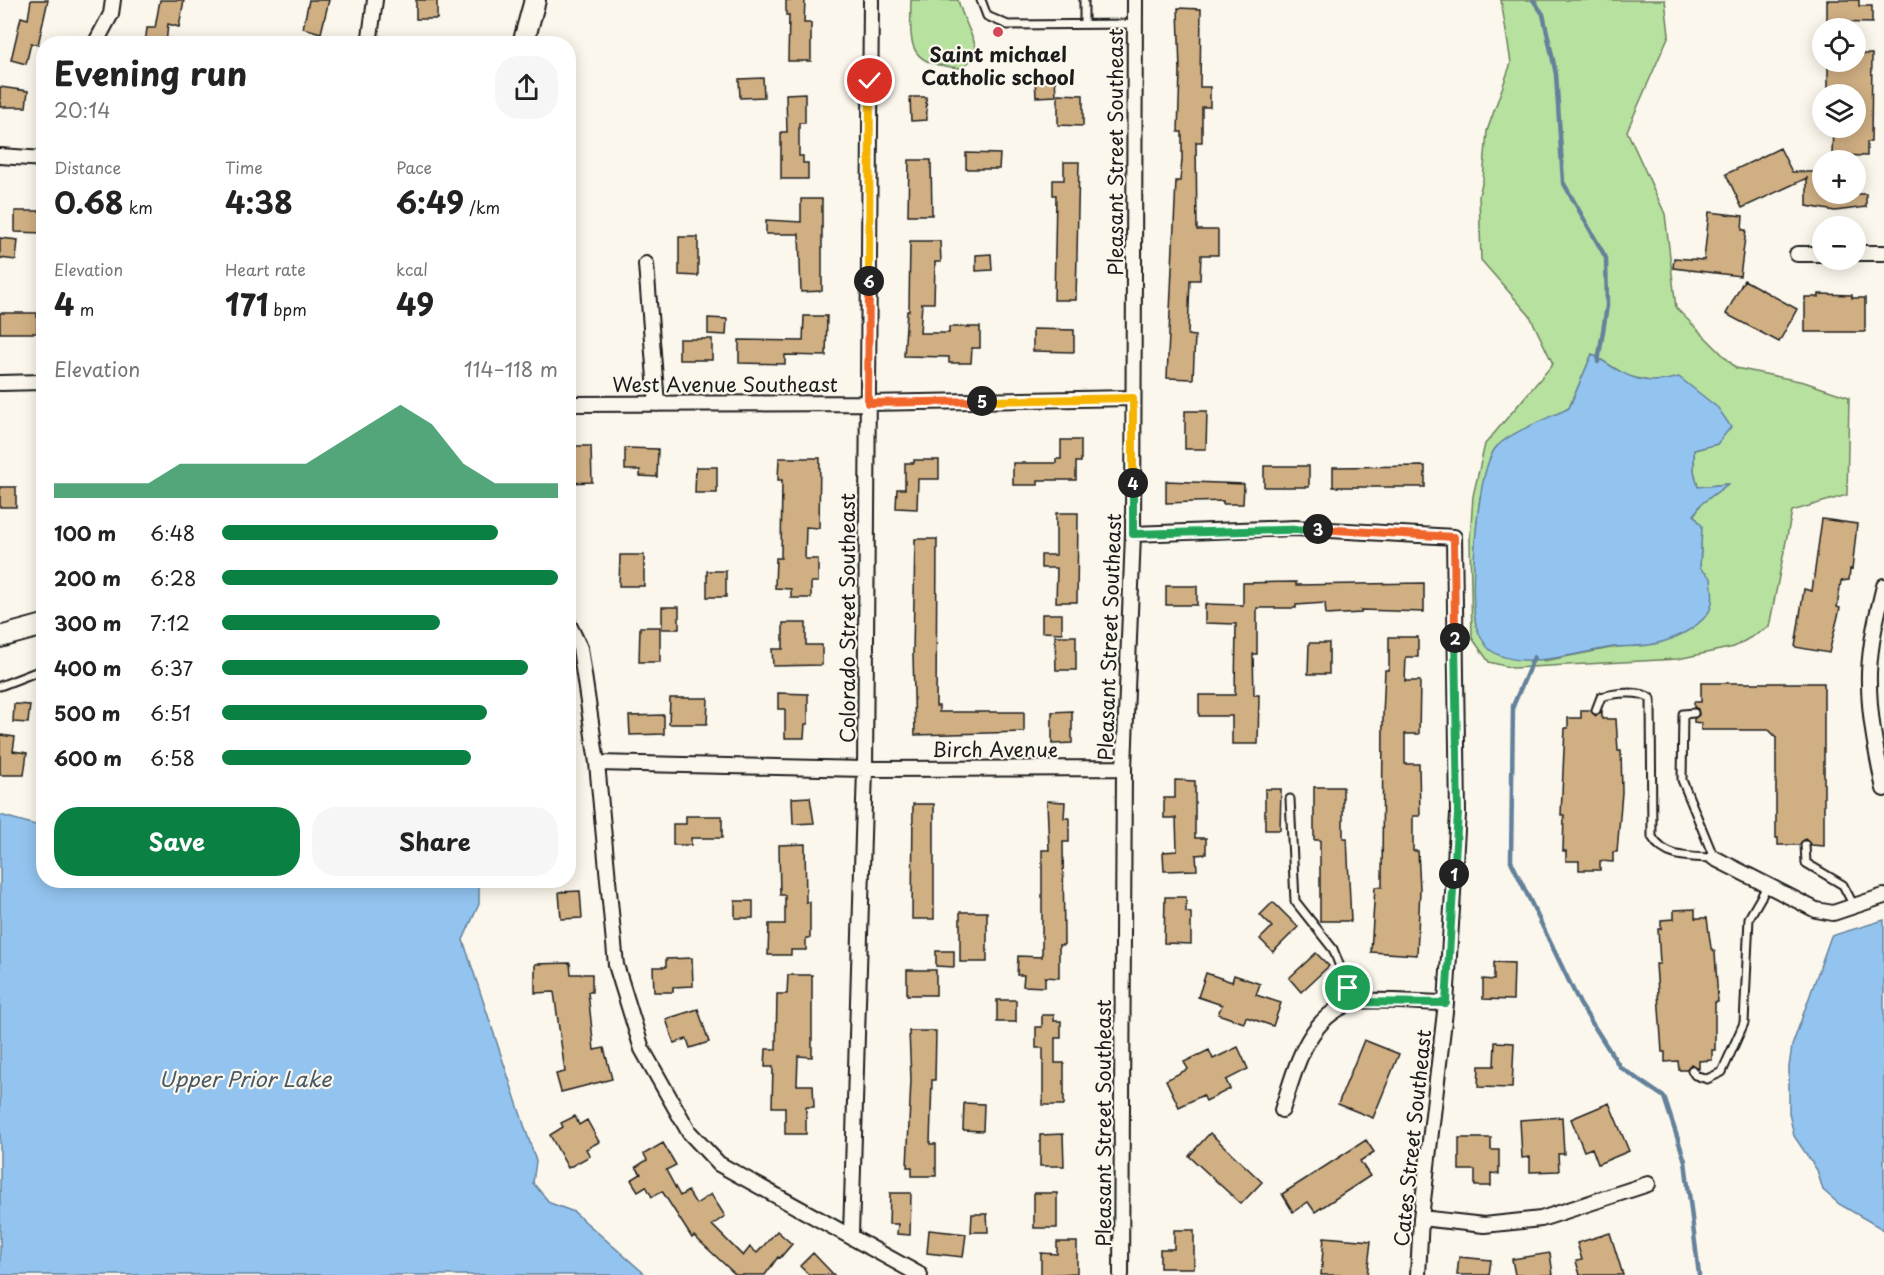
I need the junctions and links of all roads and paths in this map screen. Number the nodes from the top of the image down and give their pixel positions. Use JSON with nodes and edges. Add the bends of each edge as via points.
{"nodes":[{"id":1,"x":113,"y":0,"type":"edge"},
{"id":2,"x":375,"y":0,"type":"edge"},
{"id":3,"x":535,"y":0,"type":"edge"},
{"id":4,"x":871,"y":0,"type":"edge"},
{"id":5,"x":981,"y":0,"type":"edge"},
{"id":6,"x":1084,"y":0,"type":"edge"},
{"id":7,"x":1135,"y":0,"type":"edge"},
{"id":8,"x":1084,"y":24,"type":"junction"},
{"id":9,"x":1135,"y":24,"type":"junction"},
{"id":10,"x":99,"y":36,"type":"edge"},
{"id":11,"x":370,"y":36,"type":"edge"},
{"id":12,"x":525,"y":36,"type":"edge"},
{"id":13,"x":0,"y":156,"type":"edge"},
{"id":14,"x":36,"y":158,"type":"edge"},
{"id":15,"x":1866,"y":253,"type":"edge"},
{"id":16,"x":1884,"y":253,"type":"edge"},
{"id":17,"x":1797,"y":254,"type":"dead end"},
{"id":18,"x":1812,"y":254,"type":"edge"},
{"id":19,"x":646,"y":264,"type":"dead end"},
{"id":20,"x":36,"y":382,"type":"edge"},
{"id":21,"x":0,"y":383,"type":"edge"},
{"id":22,"x":1133,"y":398,"type":"junction"},
{"id":23,"x":868,"y":403,"type":"junction"},
{"id":24,"x":576,"y":404,"type":"edge"},
{"id":25,"x":657,"y":404,"type":"junction"},
{"id":26,"x":1133,"y":534,"type":"junction"},
{"id":27,"x":1884,"y":586,"type":"edge"},
{"id":28,"x":36,"y":627,"type":"edge"},
{"id":29,"x":0,"y":637,"type":"edge"},
{"id":30,"x":576,"y":641,"type":"edge"},
{"id":31,"x":36,"y":672,"type":"edge"},
{"id":32,"x":0,"y":686,"type":"edge"},
{"id":33,"x":1596,"y":710,"type":"dead end"},
{"id":34,"x":1694,"y":713,"type":"dead end"},
{"id":35,"x":1879,"y":741,"type":"edge"},
{"id":36,"x":597,"y":763,"type":"junction"},
{"id":37,"x":1124,"y":768,"type":"junction"},
{"id":38,"x":865,"y":769,"type":"junction"},
{"id":39,"x":1884,"y":789,"type":"edge"},
{"id":40,"x":1290,"y":799,"type":"dead end"},
{"id":41,"x":1805,"y":845,"type":"dead end"},
{"id":42,"x":1714,"y":858,"type":"junction"},
{"id":43,"x":1768,"y":885,"type":"junction"},
{"id":44,"x":1884,"y":896,"type":"edge"},
{"id":45,"x":1854,"y":906,"type":"junction"},
{"id":46,"x":1354,"y":1002,"type":"junction"},
{"id":47,"x":1446,"y":1003,"type":"junction"},
{"id":48,"x":1692,"y":1070,"type":"dead end"},
{"id":49,"x":1282,"y":1110,"type":"dead end"},
{"id":50,"x":1648,"y":1184,"type":"dead end"},
{"id":51,"x":1421,"y":1218,"type":"junction"},
{"id":52,"x":851,"y":1235,"type":"junction"},
{"id":53,"x":920,"y":1275,"type":"edge"},
{"id":54,"x":1121,"y":1275,"type":"edge"},
{"id":55,"x":1418,"y":1275,"type":"edge"}],
"edges":[{"from":1,"to":10,"type":"street","via":[[111,14]]},
{"from":2,"to":11,"type":"street"},
{"from":3,"to":12,"type":"main road"},
{"from":4,"to":23,"type":"street","name":"Colorado Street Southeast"},
{"from":5,"to":8,"type":"lane","via":[[987,16],[997,23]]},
{"from":6,"to":8,"type":"lane"},
{"from":7,"to":9,"type":"street","name":"Pleasant Street Southeast"},
{"from":8,"to":9,"type":"lane"},
{"from":9,"to":22,"type":"street","name":"Pleasant Street Southeast"},
{"from":13,"to":14,"type":"street"},
{"from":15,"to":16,"type":"street"},
{"from":17,"to":18,"type":"street"},
{"from":19,"to":25,"type":"street"},
{"from":20,"to":21,"type":"street"},
{"from":22,"to":23,"type":"street","name":"West Avenue Southeast"},
{"from":22,"to":26,"type":"street","name":"Pleasant Street Southeast"},
{"from":23,"to":25,"type":"street","name":"West Avenue Southeast"},
{"from":23,"to":38,"type":"street","name":"Colorado Street Southeast"},
{"from":24,"to":25,"type":"street","name":"West Avenue Southeast"},
{"from":26,"to":37,"type":"street","name":"Pleasant Street Southeast"},
{"from":26,"to":47,"type":"street","name":"Cates Street Southeast","via":[[1295,528],[1454,537],[1458,814]]},
{"from":27,"to":35,"type":"street","via":[[1872,637],[1869,673]]},
{"from":28,"to":29,"type":"main road"},
{"from":30,"to":36,"type":"street"},
{"from":31,"to":32,"type":"lane"},
{"from":33,"to":42,"type":"lane","via":[[1599,699],[1607,695],[1641,694],[1652,699],[1652,837],[1663,851]]},
{"from":34,"to":42,"type":"lane","via":[[1683,714],[1682,780]]},
{"from":35,"to":39,"type":"street"},
{"from":36,"to":38,"type":"street","name":"Birch Avenue"},
{"from":36,"to":52,"type":"street","via":[[616,965],[642,1049],[689,1132],[719,1164]]},
{"from":37,"to":38,"type":"street","name":"Birch Avenue"},
{"from":37,"to":54,"type":"street","name":"Pleasant Street Southeast"},
{"from":38,"to":52,"type":"street","name":"Colorado Street Southeast"},
{"from":40,"to":46,"type":"lane","via":[[1294,901],[1333,949]]},
{"from":41,"to":45,"type":"lane","via":[[1806,863],[1843,885]]},
{"from":42,"to":43,"type":"street"},
{"from":43,"to":45,"type":"street","via":[[1816,910],[1833,913]]},
{"from":43,"to":48,"type":"lane","via":[[1749,918],[1744,1023],[1722,1072],[1707,1079]]},
{"from":44,"to":45,"type":"street"},
{"from":46,"to":47,"type":"street"},
{"from":46,"to":49,"type":"street","via":[[1321,1021],[1302,1049]]},
{"from":47,"to":51,"type":"street","name":"Cates Street Southeast"},
{"from":50,"to":51,"type":"street","via":[[1541,1219],[1484,1225]]},
{"from":51,"to":55,"type":"street","name":"Cates Street Southeast"},
{"from":52,"to":53,"type":"street"}]}
